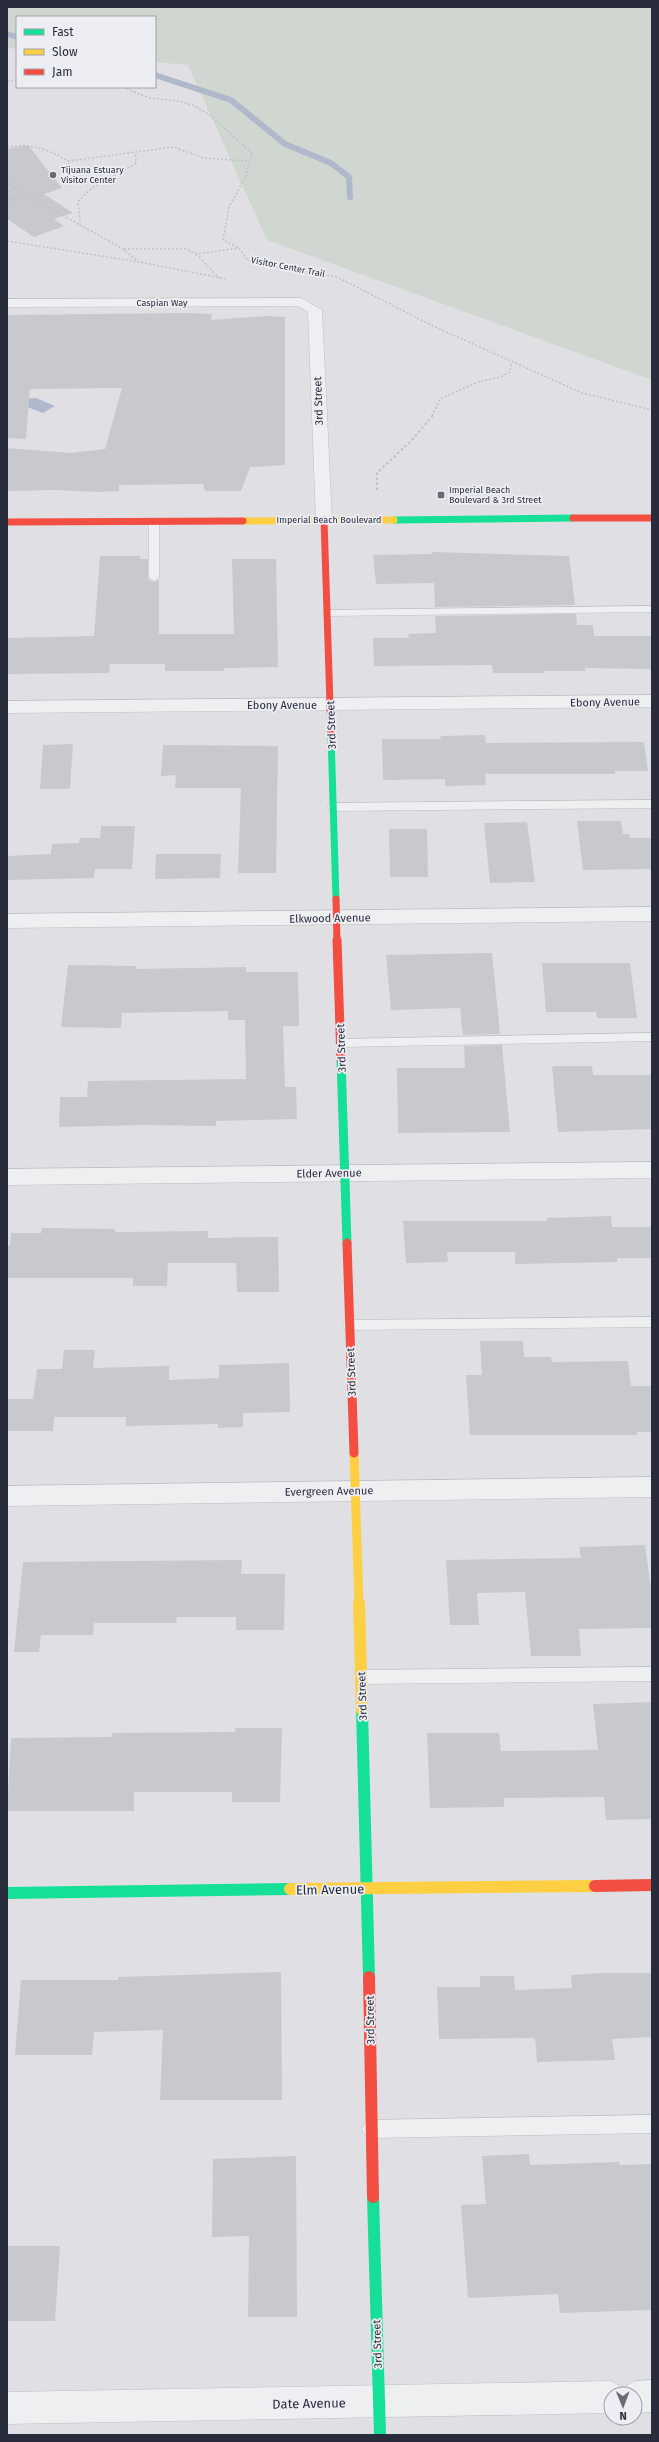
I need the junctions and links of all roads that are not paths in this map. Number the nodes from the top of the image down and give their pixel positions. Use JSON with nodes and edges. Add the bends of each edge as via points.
{"nodes":[{"id":1,"x":7,"y":303,"type":"edge"},
{"id":2,"x":315,"y":310,"type":"joint"},
{"id":3,"x":652,"y":518,"type":"edge"},
{"id":4,"x":324,"y":520,"type":"junction"},
{"id":5,"x":154,"y":521,"type":"junction"},
{"id":6,"x":7,"y":522,"type":"edge"},
{"id":7,"x":154,"y":578,"type":"dead end"},
{"id":8,"x":652,"y":609,"type":"edge"},
{"id":9,"x":327,"y":613,"type":"junction"},
{"id":10,"x":652,"y":702,"type":"edge"},
{"id":11,"x":330,"y":704,"type":"junction"},
{"id":12,"x":7,"y":707,"type":"edge"},
{"id":13,"x":652,"y":804,"type":"edge"},
{"id":14,"x":333,"y":807,"type":"junction"},
{"id":15,"x":652,"y":914,"type":"edge"},
{"id":16,"x":337,"y":918,"type":"junction"},
{"id":17,"x":7,"y":921,"type":"edge"},
{"id":18,"x":652,"y":1037,"type":"edge"},
{"id":19,"x":341,"y":1042,"type":"junction"},
{"id":20,"x":652,"y":1170,"type":"edge"},
{"id":21,"x":345,"y":1173,"type":"junction"},
{"id":22,"x":7,"y":1176,"type":"edge"},
{"id":23,"x":652,"y":1322,"type":"edge"},
{"id":24,"x":350,"y":1325,"type":"junction"},
{"id":25,"x":652,"y":1487,"type":"edge"},
{"id":26,"x":355,"y":1490,"type":"junction"},
{"id":27,"x":7,"y":1496,"type":"edge"},
{"id":28,"x":652,"y":1674,"type":"edge"},
{"id":29,"x":361,"y":1677,"type":"junction"},
{"id":30,"x":652,"y":1885,"type":"edge"},
{"id":31,"x":368,"y":1889,"type":"junction"},
{"id":32,"x":7,"y":1893,"type":"edge"},
{"id":33,"x":652,"y":2124,"type":"edge"},
{"id":34,"x":371,"y":2129,"type":"junction"},
{"id":35,"x":603,"y":2397,"type":"edge"},
{"id":36,"x":379,"y":2401,"type":"junction"},
{"id":37,"x":7,"y":2408,"type":"edge"},
{"id":38,"x":380,"y":2435,"type":"edge"}],
"edges":[{"from":1,"to":2,"type":"street","name":"Caspian Way","via":[[300,302]]},
{"from":2,"to":4,"type":"street","name":"3rd Street"},
{"from":3,"to":4,"type":"street","name":"Imperial Beach Boulevard"},
{"from":4,"to":5,"type":"street","name":"Imperial Beach Boulevard"},
{"from":4,"to":9,"type":"street","name":"3rd Street"},
{"from":5,"to":6,"type":"street","name":"Imperial Beach Boulevard"},
{"from":5,"to":7,"type":"lane"},
{"from":8,"to":9,"type":"lane"},
{"from":9,"to":11,"type":"street","name":"3rd Street"},
{"from":10,"to":11,"type":"street","name":"Ebony Avenue"},
{"from":11,"to":12,"type":"street","name":"Ebony Avenue"},
{"from":11,"to":14,"type":"street","name":"3rd Street"},
{"from":13,"to":14,"type":"lane"},
{"from":14,"to":16,"type":"street","name":"3rd Street"},
{"from":15,"to":16,"type":"street","name":"Elkwood Avenue"},
{"from":16,"to":17,"type":"street","name":"Elkwood Avenue"},
{"from":16,"to":19,"type":"street","name":"3rd Street"},
{"from":18,"to":19,"type":"lane"},
{"from":19,"to":21,"type":"street","name":"3rd Street"},
{"from":20,"to":21,"type":"street","name":"Elder Avenue"},
{"from":21,"to":22,"type":"street","name":"Elder Avenue"},
{"from":21,"to":24,"type":"street","name":"3rd Street"},
{"from":23,"to":24,"type":"lane"},
{"from":24,"to":26,"type":"street","name":"3rd Street"},
{"from":25,"to":26,"type":"street","name":"Evergreen Avenue"},
{"from":26,"to":27,"type":"street","name":"Evergreen Avenue"},
{"from":26,"to":29,"type":"street","name":"3rd Street"},
{"from":28,"to":29,"type":"lane"},
{"from":29,"to":31,"type":"street","name":"3rd Street"},
{"from":30,"to":31,"type":"street","name":"Elm Avenue"},
{"from":31,"to":32,"type":"street","name":"Elm Avenue"},
{"from":31,"to":34,"type":"street","name":"3rd Street"},
{"from":33,"to":34,"type":"lane"},
{"from":34,"to":36,"type":"street","name":"3rd Street"},
{"from":35,"to":36,"type":"street","name":"Date Avenue"},
{"from":36,"to":37,"type":"street","name":"Date Avenue"},
{"from":36,"to":38,"type":"street","name":"3rd Street"}]}
